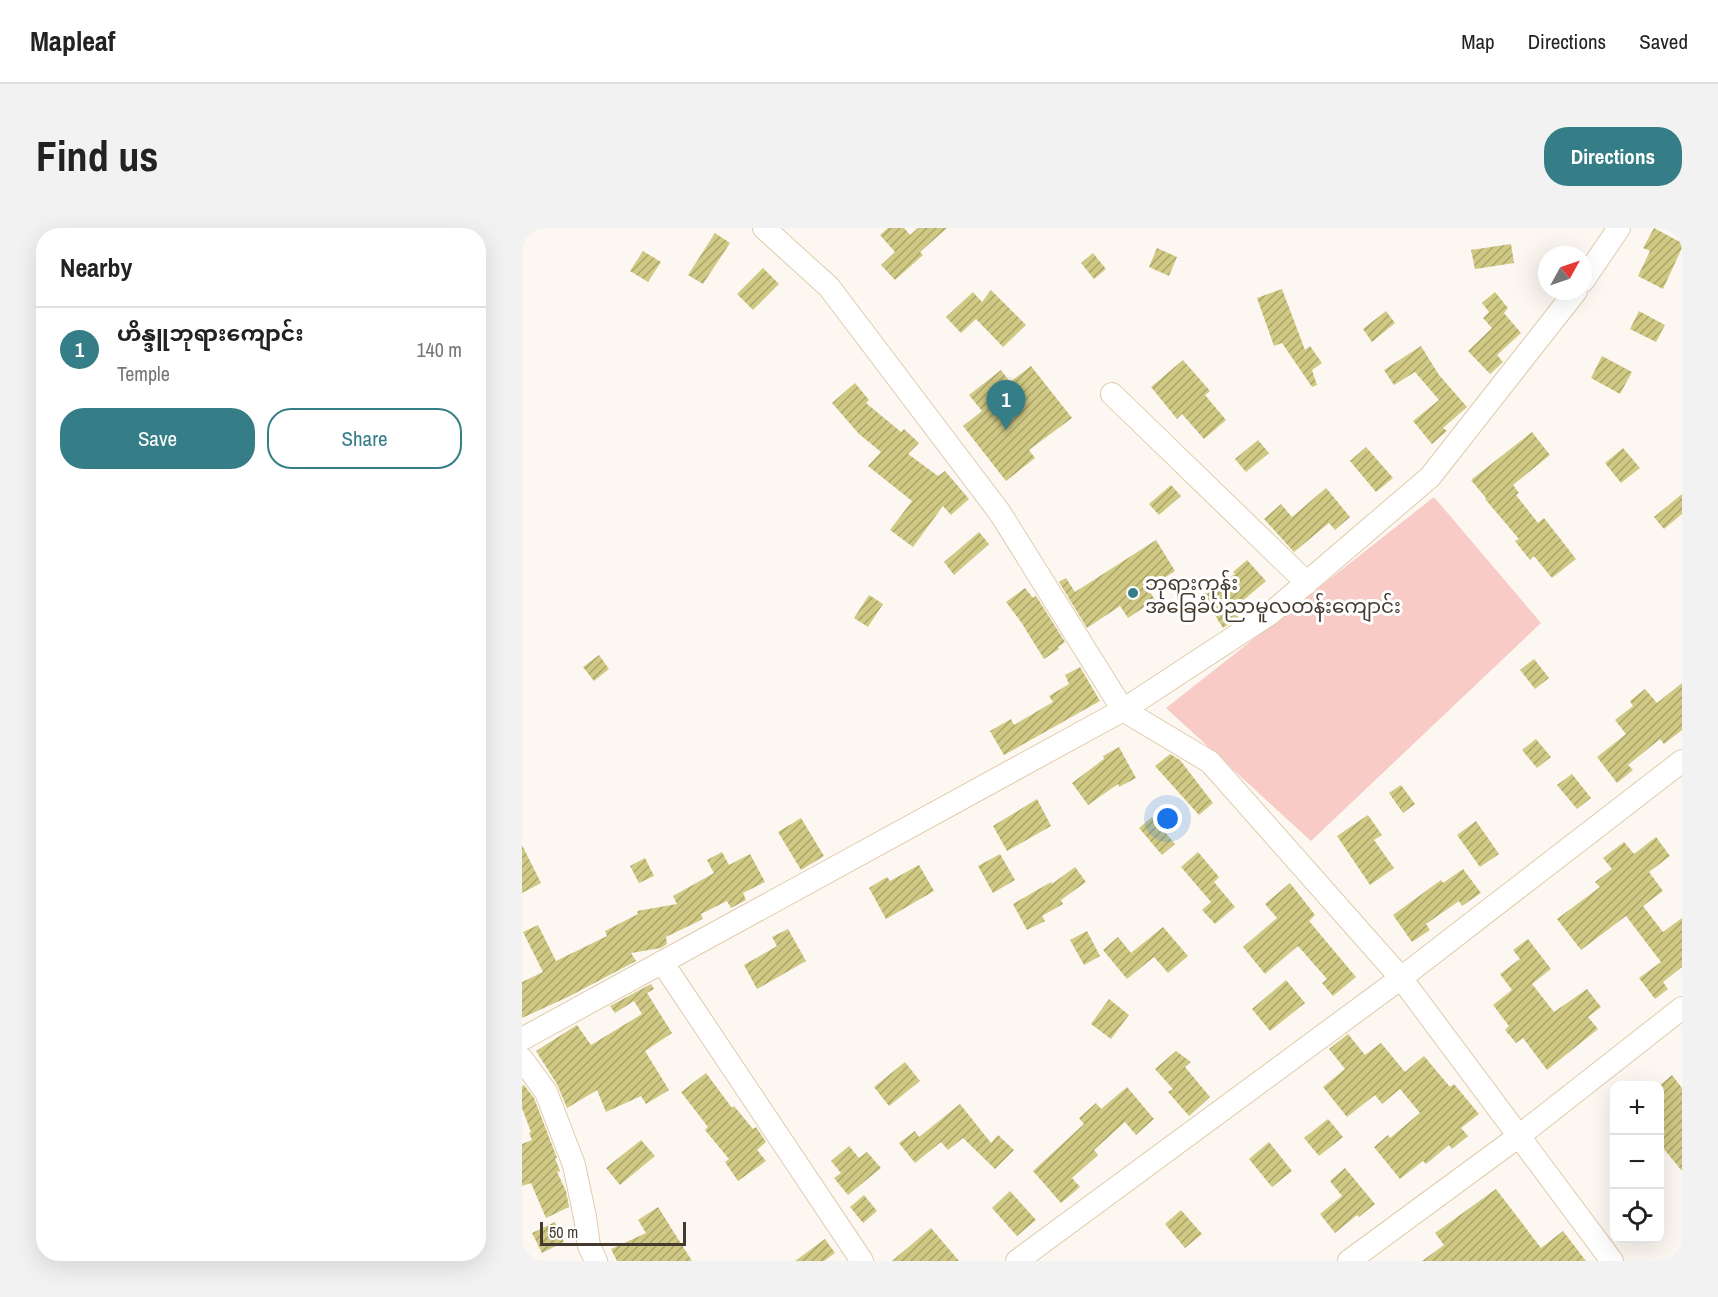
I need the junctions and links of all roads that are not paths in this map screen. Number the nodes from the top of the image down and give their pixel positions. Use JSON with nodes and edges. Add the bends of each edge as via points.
{"nodes":[{"id":1,"x":764,"y":228,"type":"edge"},
{"id":2,"x":1619,"y":228,"type":"edge"},
{"id":3,"x":1592,"y":268,"type":"edge"},
{"id":4,"x":1569,"y":300,"type":"edge"},
{"id":5,"x":1112,"y":394,"type":"dead end"},
{"id":6,"x":1307,"y":583,"type":"junction"},
{"id":7,"x":1123,"y":710,"type":"junction"},
{"id":8,"x":1682,"y":761,"type":"edge"},
{"id":9,"x":662,"y":962,"type":"junction"},
{"id":10,"x":1401,"y":978,"type":"junction"},
{"id":11,"x":1682,"y":1008,"type":"edge"},
{"id":12,"x":522,"y":1039,"type":"edge"},
{"id":13,"x":522,"y":1059,"type":"edge"},
{"id":14,"x":1519,"y":1136,"type":"junction"},
{"id":15,"x":596,"y":1261,"type":"edge"},
{"id":16,"x":862,"y":1261,"type":"edge"},
{"id":17,"x":1017,"y":1261,"type":"edge"},
{"id":18,"x":1349,"y":1261,"type":"edge"},
{"id":19,"x":1612,"y":1261,"type":"edge"}],
"edges":[{"from":1,"to":7,"type":"street","via":[[829,286],[1000,513]]},
{"from":2,"to":3,"type":"street"},
{"from":4,"to":6,"type":"street","via":[[1430,477]]},
{"from":5,"to":6,"type":"street"},
{"from":6,"to":7,"type":"street","via":[[1271,614]]},
{"from":7,"to":9,"type":"street"},
{"from":7,"to":10,"type":"street","via":[[1210,762]]},
{"from":8,"to":10,"type":"street"},
{"from":9,"to":12,"type":"street"},
{"from":9,"to":16,"type":"street"},
{"from":10,"to":14,"type":"street"},
{"from":10,"to":17,"type":"street"},
{"from":11,"to":14,"type":"street"},
{"from":13,"to":15,"type":"street","via":[[546,1092],[573,1165],[589,1246]]},
{"from":14,"to":18,"type":"street"},
{"from":14,"to":19,"type":"street"}]}
